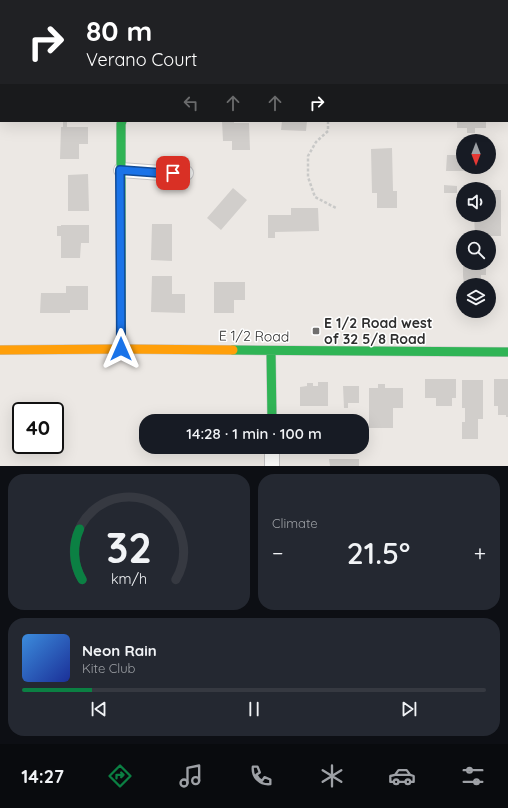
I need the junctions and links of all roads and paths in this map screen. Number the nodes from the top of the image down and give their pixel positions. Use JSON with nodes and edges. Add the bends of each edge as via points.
{"nodes":[{"id":1,"x":508,"y":0,"type":"edge"},
{"id":2,"x":508,"y":56,"type":"edge"},
{"id":3,"x":122,"y":122,"type":"edge"},
{"id":4,"x":328,"y":122,"type":"edge"},
{"id":5,"x":120,"y":170,"type":"junction"},
{"id":6,"x":186,"y":173,"type":"dead end"},
{"id":7,"x":336,"y":208,"type":"dead end"},
{"id":8,"x":121,"y":349,"type":"junction"},
{"id":9,"x":0,"y":350,"type":"edge"},
{"id":10,"x":271,"y":351,"type":"junction"},
{"id":11,"x":508,"y":352,"type":"edge"},
{"id":12,"x":272,"y":414,"type":"edge"},
{"id":13,"x":272,"y":454,"type":"edge"},
{"id":14,"x":272,"y":466,"type":"edge"}],
"edges":[{"from":1,"to":2,"type":"street"},
{"from":3,"to":5,"type":"street"},
{"from":4,"to":7,"type":"path","via":[[328,130],[316,142],[308,156],[308,177],[315,198]]},
{"from":5,"to":6,"type":"street"},
{"from":5,"to":8,"type":"street"},
{"from":8,"to":9,"type":"street","name":"E 1/2 Road"},
{"from":8,"to":10,"type":"street","name":"E 1/2 Road"},
{"from":10,"to":11,"type":"street","name":"E 1/2 Road"},
{"from":10,"to":12,"type":"street"},
{"from":13,"to":14,"type":"street"}]}
